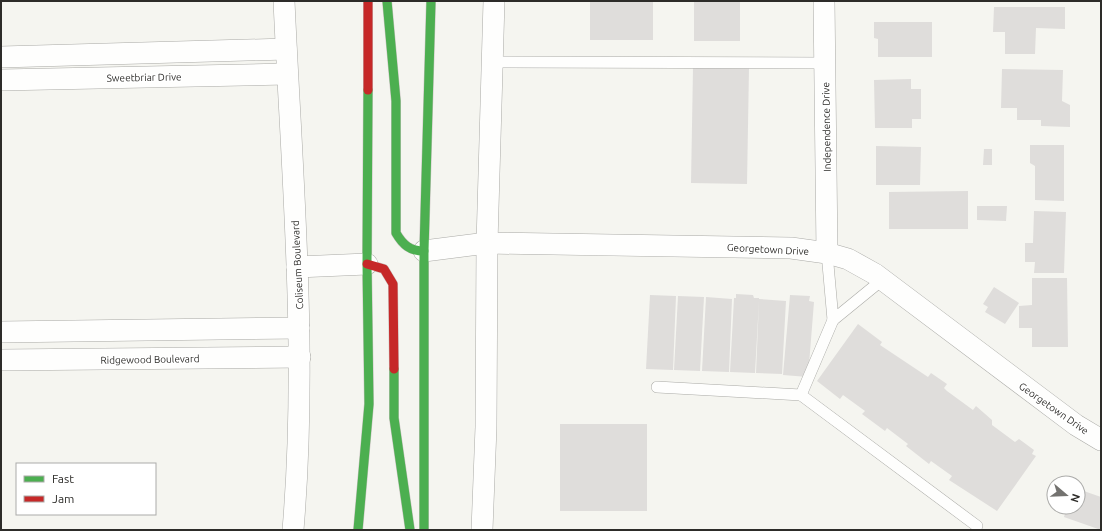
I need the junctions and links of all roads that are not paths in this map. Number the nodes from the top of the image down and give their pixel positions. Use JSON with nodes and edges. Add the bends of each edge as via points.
{"nodes":[{"id":1,"x":284,"y":1,"type":"edge"},
{"id":2,"x":368,"y":1,"type":"edge"},
{"id":3,"x":387,"y":1,"type":"edge"},
{"id":4,"x":431,"y":1,"type":"edge"},
{"id":5,"x":494,"y":1,"type":"edge"},
{"id":6,"x":824,"y":1,"type":"edge"},
{"id":7,"x":286,"y":49,"type":"junction"},
{"id":8,"x":1,"y":57,"type":"edge"},
{"id":9,"x":492,"y":62,"type":"junction"},
{"id":10,"x":825,"y":63,"type":"junction"},
{"id":11,"x":286,"y":74,"type":"junction"},
{"id":12,"x":1,"y":80,"type":"edge"},
{"id":13,"x":487,"y":243,"type":"junction"},
{"id":14,"x":424,"y":251,"type":"junction"},
{"id":15,"x":827,"y":253,"type":"junction"},
{"id":16,"x":367,"y":264,"type":"junction"},
{"id":17,"x":297,"y":267,"type":"junction"},
{"id":18,"x":882,"y":280,"type":"junction"},
{"id":19,"x":833,"y":320,"type":"junction"},
{"id":20,"x":300,"y":328,"type":"junction"},
{"id":21,"x":1,"y":332,"type":"edge"},
{"id":22,"x":300,"y":357,"type":"junction"},
{"id":23,"x":1,"y":360,"type":"edge"},
{"id":24,"x":658,"y":387,"type":"dead end"},
{"id":25,"x":801,"y":395,"type":"junction"},
{"id":26,"x":1101,"y":440,"type":"edge"},
{"id":27,"x":977,"y":526,"type":"dead end"},
{"id":28,"x":293,"y":530,"type":"edge"},
{"id":29,"x":358,"y":530,"type":"edge"},
{"id":30,"x":410,"y":530,"type":"edge"},
{"id":31,"x":424,"y":530,"type":"edge"},
{"id":32,"x":482,"y":530,"type":"edge"}],
"edges":[{"from":1,"to":7,"type":"street","name":"Coliseum Boulevard"},
{"from":2,"to":16,"type":"highway"},
{"from":3,"to":14,"type":"highway","via":[[396,101],[396,233],[406,249]]},
{"from":4,"to":14,"type":"highway"},
{"from":5,"to":9,"type":"street"},
{"from":6,"to":10,"type":"street","name":"Independence Drive"},
{"from":7,"to":8,"type":"street"},
{"from":7,"to":11,"type":"street","name":"Coliseum Boulevard"},
{"from":9,"to":10,"type":"lane"},
{"from":9,"to":13,"type":"street"},
{"from":10,"to":15,"type":"street","name":"Independence Drive"},
{"from":11,"to":12,"type":"street","name":"Sweetbriar Drive"},
{"from":11,"to":17,"type":"street","name":"Coliseum Boulevard"},
{"from":13,"to":14,"type":"street","name":"Georgetown Drive"},
{"from":13,"to":15,"type":"street","name":"Georgetown Drive","via":[[791,248]]},
{"from":13,"to":32,"type":"street","via":[[486,427]]},
{"from":14,"to":31,"type":"highway"},
{"from":15,"to":18,"type":"street","name":"Georgetown Drive","via":[[848,259]]},
{"from":15,"to":19,"type":"lane"},
{"from":16,"to":17,"type":"street"},
{"from":16,"to":29,"type":"highway","via":[[369,404]]},
{"from":16,"to":30,"type":"highway","via":[[384,268],[390,274],[393,284],[394,418]]},
{"from":17,"to":20,"type":"street","name":"Coliseum Boulevard"},
{"from":18,"to":19,"type":"lane"},
{"from":18,"to":26,"type":"street","name":"Georgetown Drive","via":[[1076,425]]},
{"from":19,"to":25,"type":"lane"},
{"from":20,"to":21,"type":"street"},
{"from":20,"to":22,"type":"street","name":"Coliseum Boulevard"},
{"from":22,"to":23,"type":"street","name":"Ridgewood Boulevard"},
{"from":22,"to":28,"type":"street","name":"Coliseum Boulevard","via":[[298,463]]},
{"from":24,"to":25,"type":"lane"},
{"from":25,"to":27,"type":"lane"}]}
